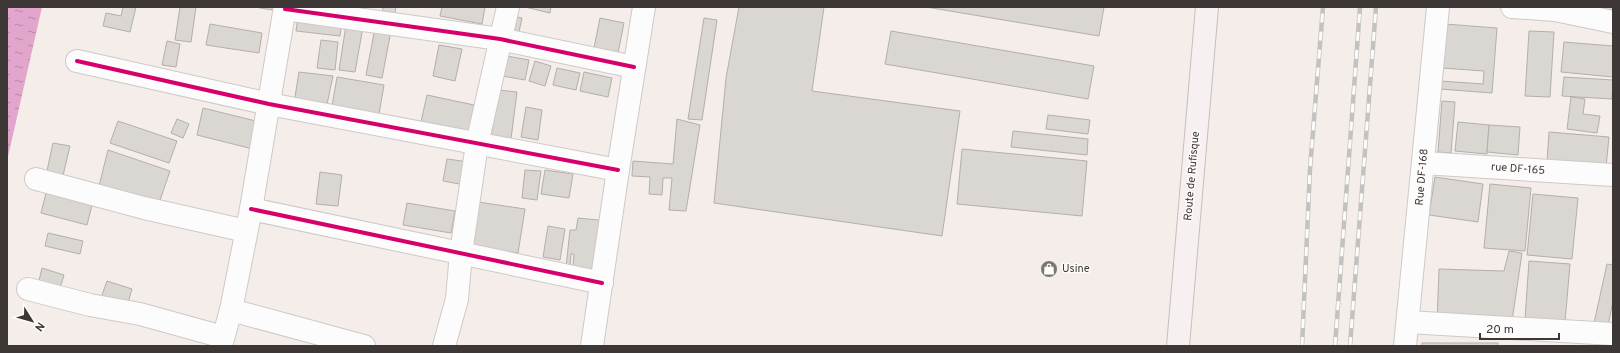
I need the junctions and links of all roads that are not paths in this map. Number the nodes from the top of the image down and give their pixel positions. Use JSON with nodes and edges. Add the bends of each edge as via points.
{"nodes":[{"id":1,"x":508,"y":7,"type":"edge"},
{"id":2,"x":644,"y":7,"type":"edge"},
{"id":3,"x":1207,"y":7,"type":"edge"},
{"id":4,"x":1438,"y":7,"type":"edge"},
{"id":5,"x":1512,"y":7,"type":"edge"},
{"id":6,"x":285,"y":8,"type":"edge"},
{"id":7,"x":1613,"y":22,"type":"edge"},
{"id":8,"x":500,"y":39,"type":"junction"},
{"id":9,"x":78,"y":61,"type":"dead end"},
{"id":10,"x":634,"y":67,"type":"junction"},
{"id":11,"x":269,"y":104,"type":"junction"},
{"id":12,"x":477,"y":144,"type":"junction"},
{"id":13,"x":1423,"y":163,"type":"junction"},
{"id":14,"x":618,"y":170,"type":"junction"},
{"id":15,"x":1613,"y":175,"type":"edge"},
{"id":16,"x":36,"y":179,"type":"dead end"},
{"id":17,"x":251,"y":209,"type":"junction"},
{"id":18,"x":246,"y":231,"type":"junction"},
{"id":19,"x":461,"y":253,"type":"junction"},
{"id":20,"x":602,"y":283,"type":"junction"},
{"id":21,"x":28,"y":290,"type":"dead end"},
{"id":22,"x":231,"y":310,"type":"junction"},
{"id":23,"x":1408,"y":322,"type":"junction"},
{"id":24,"x":1613,"y":334,"type":"edge"},
{"id":25,"x":222,"y":342,"type":"edge"},
{"id":26,"x":364,"y":346,"type":"edge"},
{"id":27,"x":444,"y":346,"type":"edge"},
{"id":28,"x":592,"y":346,"type":"edge"},
{"id":29,"x":1178,"y":346,"type":"edge"},
{"id":30,"x":1406,"y":346,"type":"edge"}],
"edges":[{"from":1,"to":8,"type":"street"},
{"from":2,"to":10,"type":"street"},
{"from":3,"to":29,"type":"main road","name":"Route de Rufisque"},
{"from":4,"to":13,"type":"street","name":"Rue DF-168"},
{"from":5,"to":7,"type":"street","via":[[1555,10]]},
{"from":6,"to":8,"type":"street"},
{"from":6,"to":11,"type":"street"},
{"from":8,"to":10,"type":"street"},
{"from":8,"to":12,"type":"street"},
{"from":9,"to":11,"type":"street"},
{"from":10,"to":14,"type":"street"},
{"from":11,"to":12,"type":"street"},
{"from":11,"to":17,"type":"street"},
{"from":12,"to":14,"type":"street"},
{"from":12,"to":19,"type":"street"},
{"from":13,"to":15,"type":"street","name":"rue DF-165"},
{"from":13,"to":23,"type":"street","name":"Rue DF-168"},
{"from":14,"to":20,"type":"street"},
{"from":16,"to":18,"type":"street","via":[[144,208]]},
{"from":17,"to":18,"type":"street"},
{"from":17,"to":19,"type":"street"},
{"from":18,"to":22,"type":"street"},
{"from":19,"to":20,"type":"street"},
{"from":19,"to":27,"type":"street","via":[[457,299]]},
{"from":20,"to":28,"type":"street"},
{"from":21,"to":25,"type":"street","via":[[140,314]]},
{"from":22,"to":25,"type":"street"},
{"from":22,"to":26,"type":"street"},
{"from":23,"to":24,"type":"street"},
{"from":23,"to":30,"type":"street","name":"Rue DF-168"}]}
